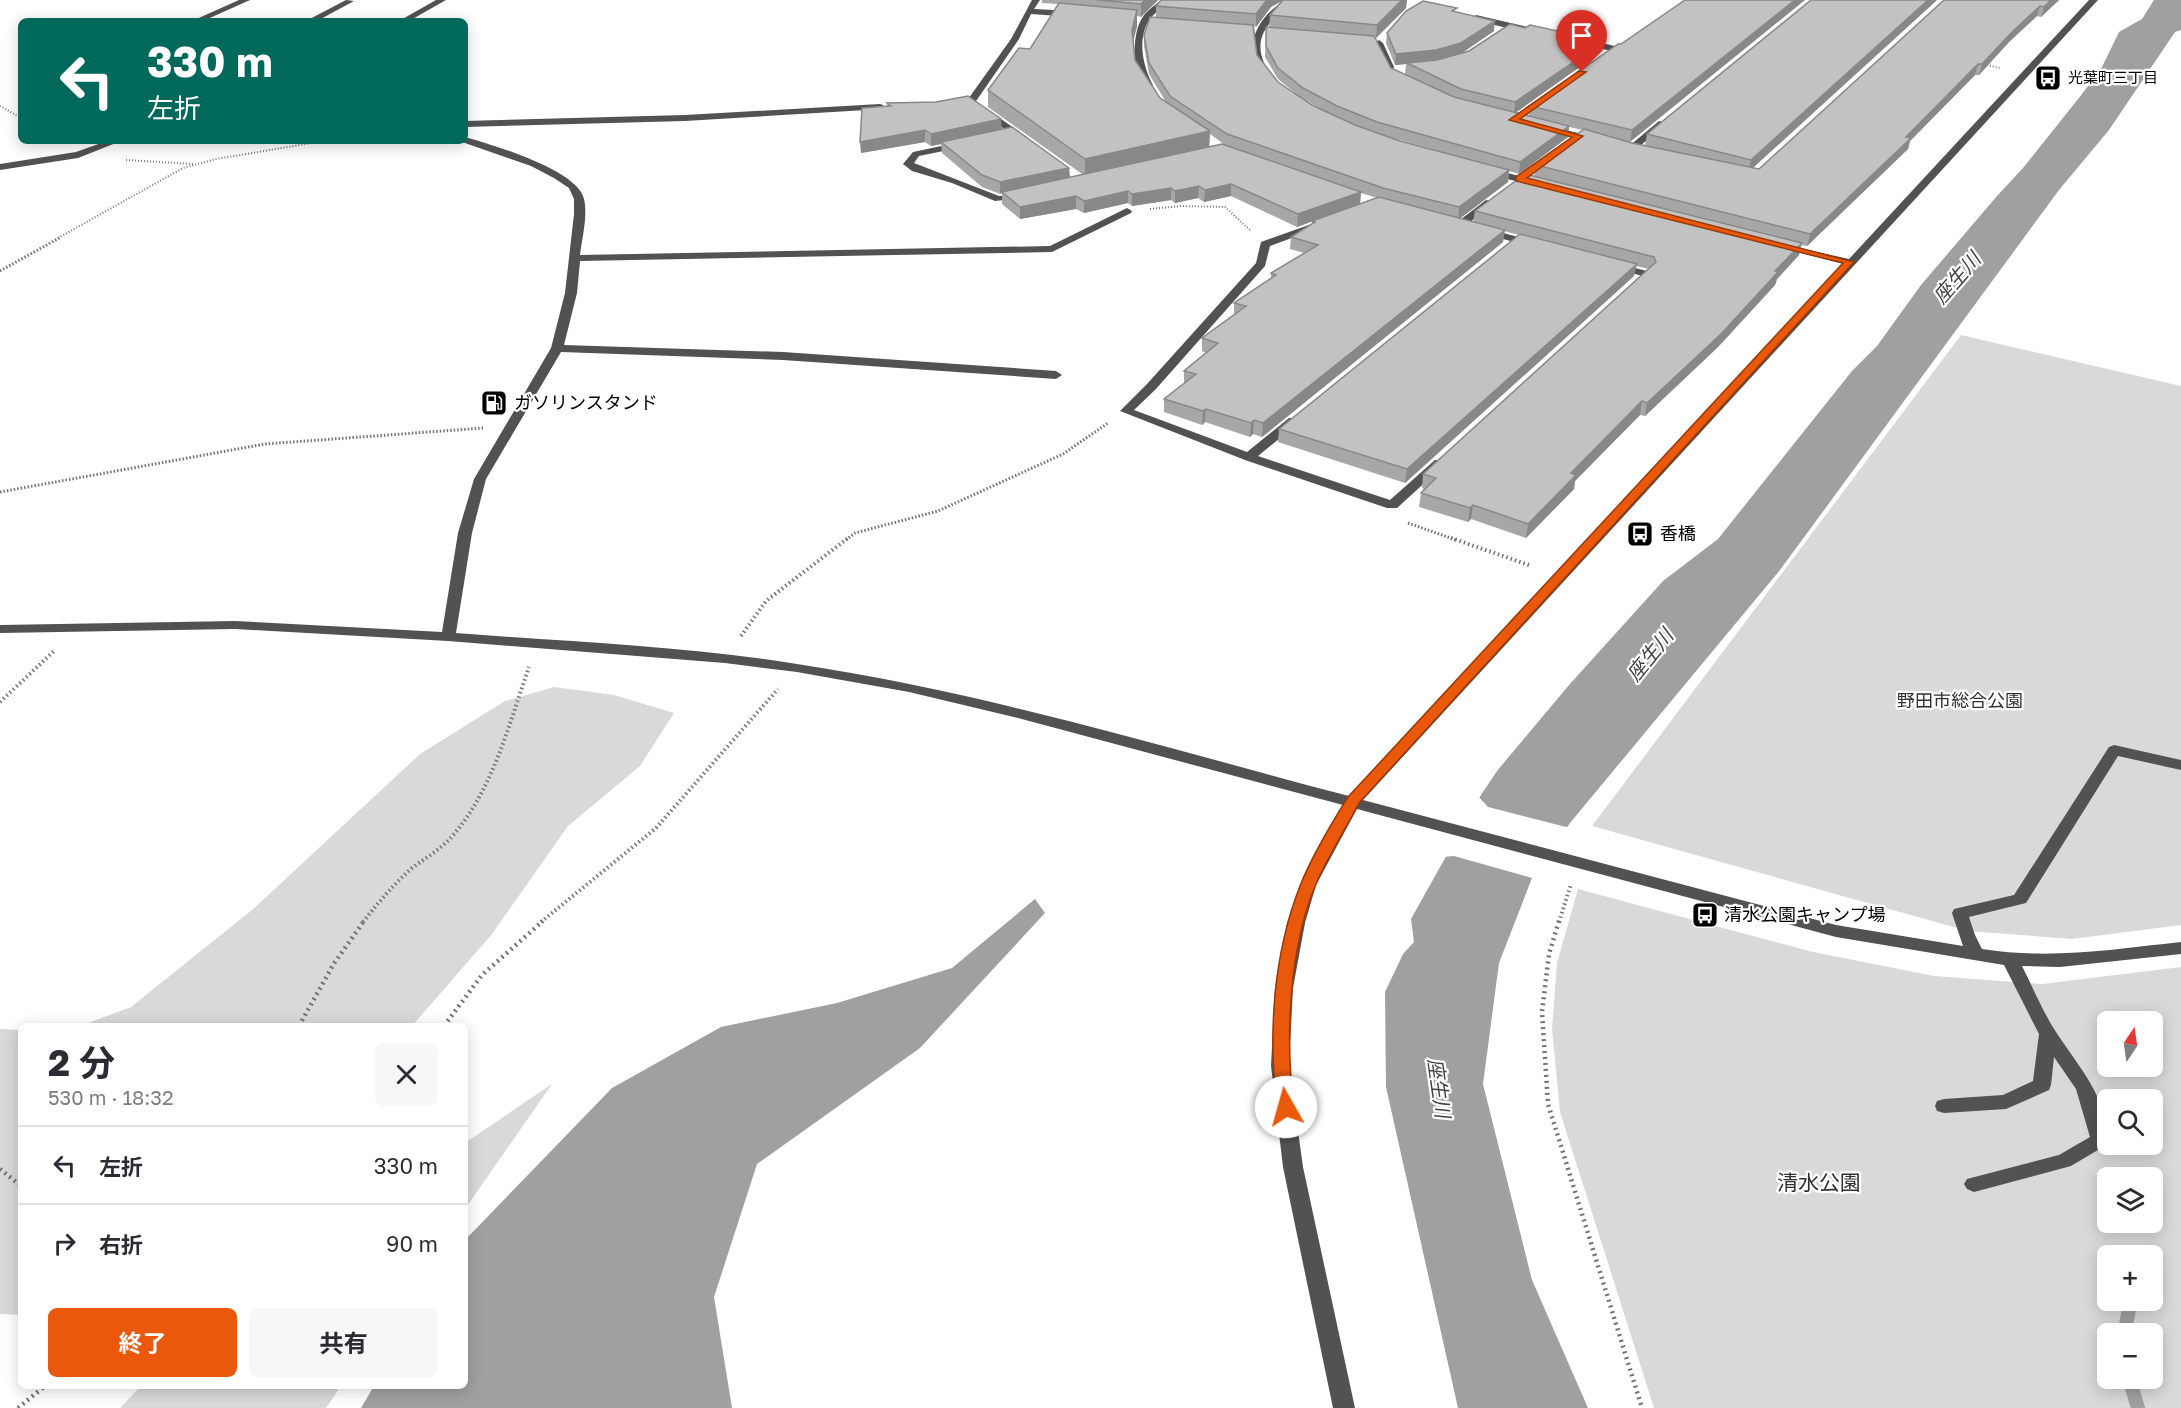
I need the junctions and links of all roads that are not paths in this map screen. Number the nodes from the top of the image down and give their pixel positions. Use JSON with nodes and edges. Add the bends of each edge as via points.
{"nodes":[{"id":1,"x":246,"y":0,"type":"edge"},
{"id":2,"x":442,"y":0,"type":"edge"},
{"id":3,"x":1036,"y":0,"type":"edge"},
{"id":4,"x":1166,"y":0,"type":"edge"},
{"id":5,"x":1291,"y":0,"type":"edge"},
{"id":6,"x":2094,"y":0,"type":"edge"},
{"id":7,"x":350,"y":1,"type":"edge"},
{"id":8,"x":1028,"y":10,"type":"junction"},
{"id":9,"x":1086,"y":16,"type":"edge"},
{"id":10,"x":1467,"y":16,"type":"edge"},
{"id":11,"x":203,"y":18,"type":"edge"},
{"id":12,"x":316,"y":18,"type":"edge"},
{"id":13,"x":409,"y":18,"type":"edge"},
{"id":14,"x":1133,"y":20,"type":"edge"},
{"id":15,"x":1145,"y":21,"type":"junction"},
{"id":16,"x":1156,"y":22,"type":"edge"},
{"id":17,"x":1513,"y":26,"type":"junction"},
{"id":18,"x":1248,"y":31,"type":"edge"},
{"id":19,"x":1536,"y":31,"type":"edge"},
{"id":20,"x":1259,"y":32,"type":"junction"},
{"id":21,"x":1270,"y":33,"type":"edge"},
{"id":22,"x":1503,"y":33,"type":"edge"},
{"id":23,"x":1386,"y":34,"type":"edge"},
{"id":24,"x":1570,"y":39,"type":"edge"},
{"id":25,"x":1368,"y":42,"type":"edge"},
{"id":26,"x":1625,"y":42,"type":"edge"},
{"id":27,"x":1379,"y":43,"type":"junction"},
{"id":28,"x":1616,"y":49,"type":"junction"},
{"id":29,"x":1607,"y":55,"type":"edge"},
{"id":30,"x":1403,"y":69,"type":"edge"},
{"id":31,"x":1269,"y":75,"type":"edge"},
{"id":32,"x":1153,"y":93,"type":"edge"},
{"id":33,"x":1551,"y":94,"type":"edge"},
{"id":34,"x":971,"y":102,"type":"junction"},
{"id":35,"x":960,"y":103,"type":"edge"},
{"id":36,"x":891,"y":107,"type":"edge"},
{"id":37,"x":1502,"y":117,"type":"edge"},
{"id":38,"x":1667,"y":119,"type":"edge"},
{"id":39,"x":1514,"y":120,"type":"junction"},
{"id":40,"x":1524,"y":123,"type":"edge"},
{"id":41,"x":468,"y":124,"type":"edge"},
{"id":42,"x":1535,"y":125,"type":"edge"},
{"id":43,"x":1016,"y":133,"type":"junction"},
{"id":44,"x":1005,"y":135,"type":"edge"},
{"id":45,"x":468,"y":142,"type":"edge"},
{"id":46,"x":971,"y":142,"type":"edge"},
{"id":47,"x":108,"y":144,"type":"edge"},
{"id":48,"x":1620,"y":146,"type":"junction"},
{"id":49,"x":1035,"y":147,"type":"edge"},
{"id":50,"x":1641,"y":151,"type":"edge"},
{"id":51,"x":0,"y":167,"type":"edge"},
{"id":52,"x":1475,"y":168,"type":"edge"},
{"id":53,"x":1515,"y":182,"type":"junction"},
{"id":54,"x":1554,"y":188,"type":"edge"},
{"id":55,"x":1026,"y":194,"type":"edge"},
{"id":56,"x":1127,"y":211,"type":"edge"},
{"id":57,"x":1332,"y":220,"type":"edge"},
{"id":58,"x":1770,"y":242,"type":"edge"},
{"id":59,"x":1549,"y":248,"type":"edge"},
{"id":60,"x":574,"y":258,"type":"junction"},
{"id":61,"x":1849,"y":262,"type":"junction"},
{"id":62,"x":1603,"y":263,"type":"edge"},
{"id":63,"x":1638,"y":282,"type":"edge"},
{"id":64,"x":557,"y":348,"type":"junction"},
{"id":65,"x":1056,"y":375,"type":"dead end"},
{"id":66,"x":1304,"y":412,"type":"edge"},
{"id":67,"x":1249,"y":457,"type":"junction"},
{"id":68,"x":1444,"y":457,"type":"edge"},
{"id":69,"x":0,"y":630,"type":"edge"},
{"id":70,"x":448,"y":637,"type":"junction"},
{"id":71,"x":2181,"y":765,"type":"edge"},
{"id":72,"x":1353,"y":801,"type":"junction"},
{"id":73,"x":2181,"y":948,"type":"edge"},
{"id":74,"x":1977,"y":956,"type":"junction"},
{"id":75,"x":2010,"y":960,"type":"junction"},
{"id":76,"x":2048,"y":1034,"type":"junction"},
{"id":77,"x":1944,"y":1107,"type":"dead end"},
{"id":78,"x":1974,"y":1184,"type":"dead end"},
{"id":79,"x":1344,"y":1408,"type":"edge"}],
"edges":[{"from":1,"to":11,"type":"street"},
{"from":2,"to":13,"type":"street"},
{"from":3,"to":8,"type":"street"},
{"from":4,"to":15,"type":"street"},
{"from":5,"to":20,"type":"street"},
{"from":6,"to":61,"type":"street"},
{"from":7,"to":12,"type":"street"},
{"from":8,"to":9,"type":"street"},
{"from":8,"to":34,"type":"street","via":[[1015,39]]},
{"from":10,"to":17,"type":"street"},
{"from":14,"to":15,"type":"street"},
{"from":15,"to":16,"type":"street"},
{"from":15,"to":32,"type":"street","via":[[1138,46],[1142,75]]},
{"from":17,"to":19,"type":"street"},
{"from":17,"to":22,"type":"street"},
{"from":18,"to":20,"type":"street"},
{"from":20,"to":21,"type":"street"},
{"from":20,"to":31,"type":"street","via":[[1258,61]]},
{"from":23,"to":27,"type":"street"},
{"from":24,"to":28,"type":"street"},
{"from":25,"to":27,"type":"street"},
{"from":26,"to":28,"type":"street"},
{"from":27,"to":30,"type":"street","via":[[1393,73]]},
{"from":28,"to":29,"type":"street"},
{"from":33,"to":39,"type":"street"},
{"from":34,"to":35,"type":"street"},
{"from":34,"to":43,"type":"street"},
{"from":36,"to":41,"type":"street"},
{"from":37,"to":39,"type":"street"},
{"from":38,"to":48,"type":"street"},
{"from":39,"to":40,"type":"street"},
{"from":42,"to":48,"type":"street","via":[[1575,139]]},
{"from":43,"to":44,"type":"street"},
{"from":43,"to":49,"type":"street"},
{"from":45,"to":60,"type":"street","via":[[534,164],[573,186],[579,199]]},
{"from":46,"to":55,"type":"street","via":[[916,154],[908,164],[999,199]]},
{"from":47,"to":51,"type":"street","via":[[78,155]]},
{"from":48,"to":50,"type":"street"},
{"from":52,"to":53,"type":"street"},
{"from":53,"to":54,"type":"street"},
{"from":53,"to":59,"type":"street","via":[[1454,223],[1511,244]]},
{"from":56,"to":60,"type":"street","via":[[1052,249]]},
{"from":57,"to":67,"type":"street","via":[[1265,244],[1261,264],[1126,411]]},
{"from":58,"to":61,"type":"street"},
{"from":60,"to":64,"type":"street","via":[[571,293]]},
{"from":61,"to":72,"type":"street"},
{"from":62,"to":63,"type":"street","via":[[1647,274]]},
{"from":64,"to":65,"type":"street","via":[[783,356]]},
{"from":64,"to":70,"type":"street","via":[[480,479],[465,533]]},
{"from":66,"to":67,"type":"street"},
{"from":67,"to":68,"type":"street","via":[[1392,505]]},
{"from":69,"to":70,"type":"street","via":[[235,625]]},
{"from":70,"to":72,"type":"street","via":[[725,659],[909,688]]},
{"from":71,"to":74,"type":"street","via":[[2114,750],[2020,899],[1960,913]]},
{"from":72,"to":74,"type":"street","via":[[1836,931]]},
{"from":72,"to":79,"type":"street","via":[[1308,885],[1296,923],[1284,988],[1280,1066],[1293,1167]]},
{"from":73,"to":75,"type":"street","via":[[2060,961]]},
{"from":74,"to":75,"type":"street"},
{"from":75,"to":76,"type":"street"},
{"from":76,"to":77,"type":"street","via":[[2042,1085],[2006,1102]]},
{"from":76,"to":78,"type":"street","via":[[2085,1087],[2100,1140],[2064,1161]]}]}
